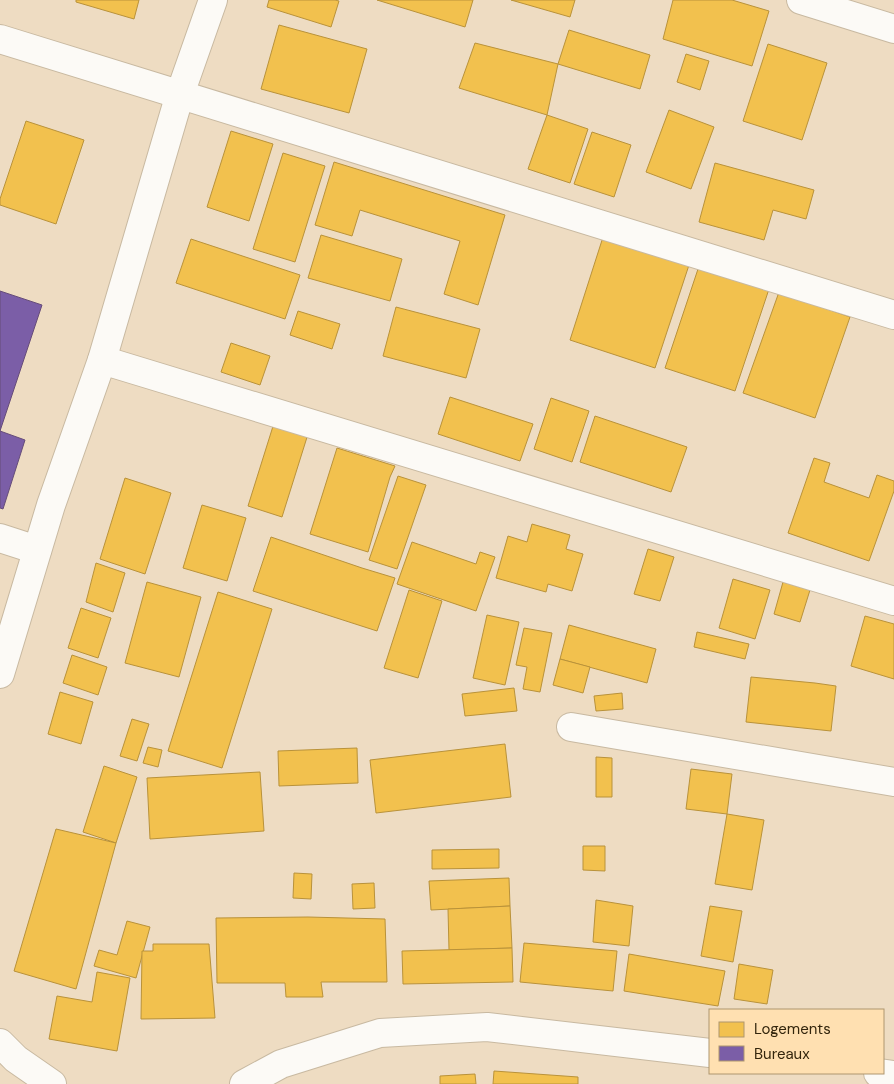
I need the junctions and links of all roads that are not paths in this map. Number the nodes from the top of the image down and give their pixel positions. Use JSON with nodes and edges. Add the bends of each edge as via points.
{"nodes":[{"id":1,"x":213,"y":0,"type":"edge"},
{"id":2,"x":801,"y":0,"type":"edge"},
{"id":3,"x":894,"y":29,"type":"edge"},
{"id":4,"x":0,"y":39,"type":"edge"},
{"id":5,"x":180,"y":94,"type":"junction"},
{"id":6,"x":894,"y":315,"type":"edge"},
{"id":7,"x":102,"y":360,"type":"junction"},
{"id":8,"x":0,"y":538,"type":"edge"},
{"id":9,"x":37,"y":550,"type":"junction"},
{"id":10,"x":894,"y":601,"type":"edge"},
{"id":11,"x":0,"y":674,"type":"edge"},
{"id":12,"x":571,"y":727,"type":"dead end"},
{"id":13,"x":894,"y":782,"type":"edge"},
{"id":14,"x":0,"y":1043,"type":"edge"},
{"id":15,"x":709,"y":1053,"type":"edge"},
{"id":16,"x":52,"y":1084,"type":"edge"},
{"id":17,"x":244,"y":1084,"type":"edge"}],
"edges":[{"from":1,"to":5,"type":"street"},
{"from":2,"to":3,"type":"street"},
{"from":4,"to":5,"type":"street"},
{"from":5,"to":6,"type":"street"},
{"from":5,"to":7,"type":"street"},
{"from":7,"to":9,"type":"street"},
{"from":7,"to":10,"type":"street"},
{"from":8,"to":9,"type":"street"},
{"from":9,"to":11,"type":"street"},
{"from":12,"to":13,"type":"street"},
{"from":14,"to":16,"type":"street","via":[[16,1059]]},
{"from":15,"to":17,"type":"street","via":[[487,1027],[380,1033],[282,1064]]}]}
